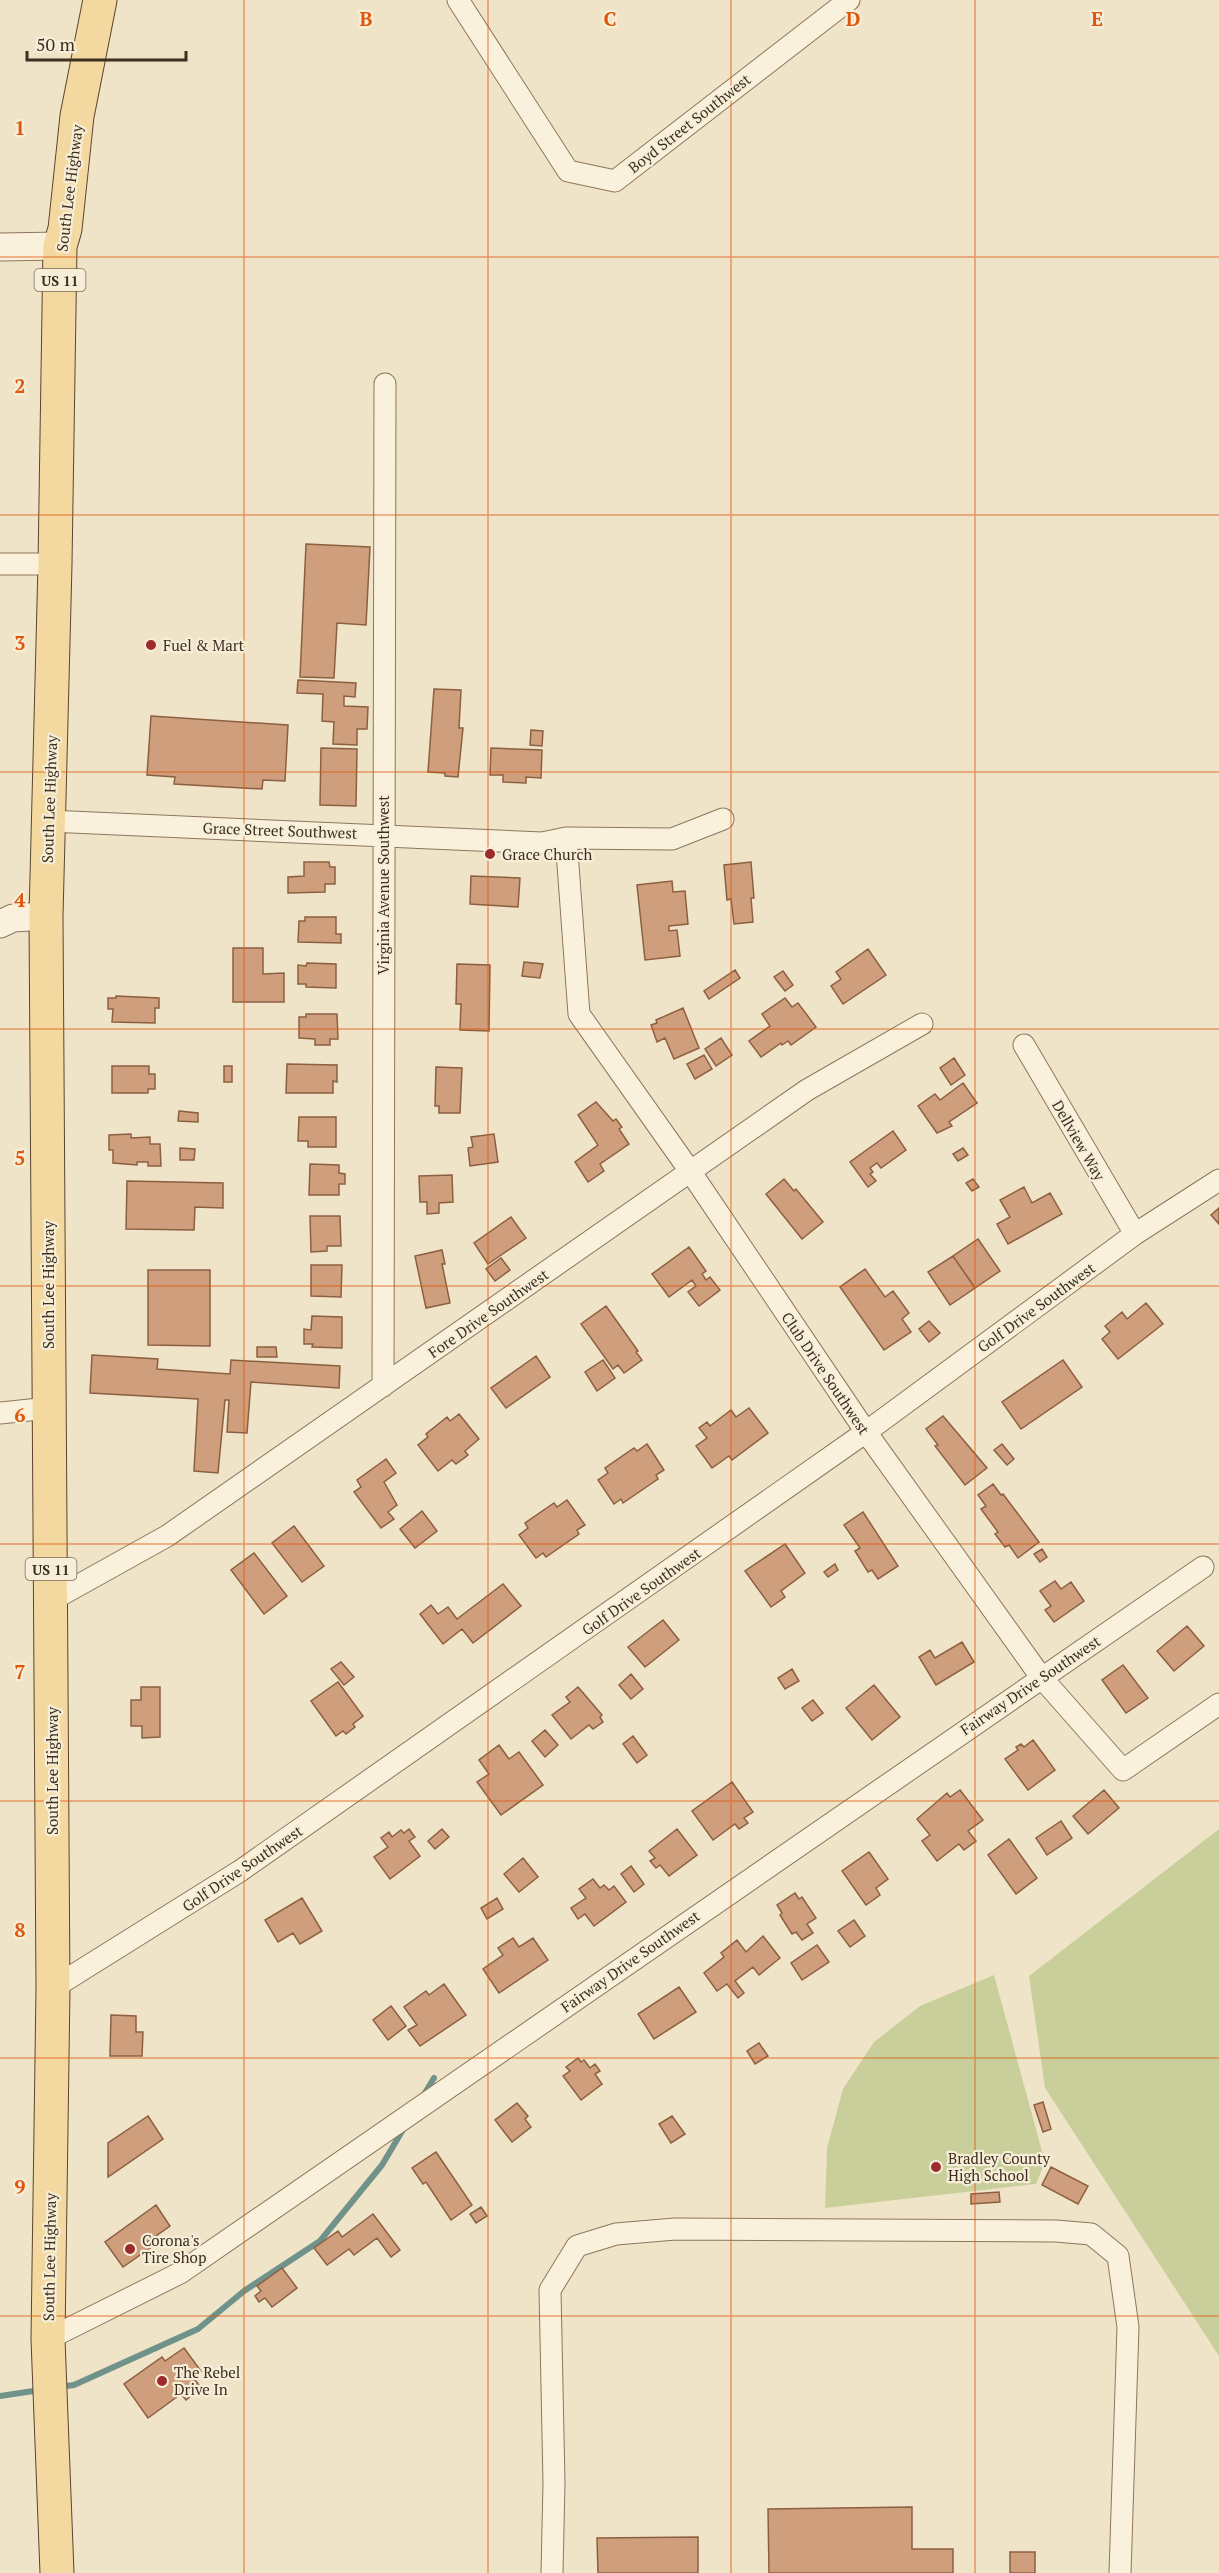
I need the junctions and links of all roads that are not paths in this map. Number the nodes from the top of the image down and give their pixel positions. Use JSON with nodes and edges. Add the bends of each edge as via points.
{"nodes":[{"id":1,"x":100,"y":0,"type":"edge"},
{"id":2,"x":458,"y":0,"type":"edge"},
{"id":3,"x":849,"y":0,"type":"edge"},
{"id":4,"x":60,"y":246,"type":"junction"},
{"id":5,"x":0,"y":247,"type":"edge"},
{"id":6,"x":385,"y":384,"type":"dead end"},
{"id":7,"x":0,"y":564,"type":"edge"},
{"id":8,"x":56,"y":564,"type":"junction"},
{"id":9,"x":723,"y":819,"type":"dead end"},
{"id":10,"x":49,"y":820,"type":"junction"},
{"id":11,"x":382,"y":835,"type":"junction"},
{"id":12,"x":566,"y":838,"type":"junction"},
{"id":13,"x":46,"y":916,"type":"junction"},
{"id":14,"x":0,"y":924,"type":"edge"},
{"id":15,"x":922,"y":1024,"type":"dead end"},
{"id":16,"x":1024,"y":1045,"type":"dead end"},
{"id":17,"x":690,"y":1171,"type":"junction"},
{"id":18,"x":1219,"y":1180,"type":"edge"},
{"id":19,"x":1135,"y":1234,"type":"junction"},
{"id":20,"x":383,"y":1386,"type":"junction"},
{"id":21,"x":49,"y":1408,"type":"junction"},
{"id":22,"x":0,"y":1413,"type":"edge"},
{"id":23,"x":866,"y":1432,"type":"junction"},
{"id":24,"x":1203,"y":1567,"type":"dead end"},
{"id":25,"x":52,"y":1599,"type":"junction"},
{"id":26,"x":1041,"y":1677,"type":"junction"},
{"id":27,"x":1219,"y":1704,"type":"edge"},
{"id":28,"x":53,"y":1988,"type":"junction"},
{"id":29,"x":48,"y":2339,"type":"junction"},
{"id":30,"x":57,"y":2573,"type":"edge"},
{"id":31,"x":552,"y":2573,"type":"edge"},
{"id":32,"x":1120,"y":2573,"type":"edge"}],
"edges":[{"from":1,"to":4,"type":"main road","name":"South Lee Highway","number":"US 11","via":[[77,116]]},
{"from":2,"to":3,"type":"street","name":"Boyd Street Southwest","via":[[568,171],[615,181]]},
{"from":4,"to":5,"type":"street"},
{"from":4,"to":8,"type":"main road","name":"South Lee Highway","number":"US 11"},
{"from":6,"to":11,"type":"street","name":"Virginia Avenue Southwest"},
{"from":7,"to":8,"type":"street"},
{"from":8,"to":10,"type":"main road","name":"South Lee Highway","number":"US 11"},
{"from":9,"to":12,"type":"street","name":"Grace Street Southwest","via":[[672,839]]},
{"from":10,"to":11,"type":"street","name":"Grace Street Southwest"},
{"from":10,"to":13,"type":"main road","name":"South Lee Highway","number":"US 11"},
{"from":11,"to":12,"type":"street","name":"Grace Street Southwest","via":[[542,843]]},
{"from":11,"to":20,"type":"street","name":"Virginia Avenue Southwest"},
{"from":12,"to":17,"type":"street","name":"Club Drive Southwest","via":[[579,1014]]},
{"from":13,"to":14,"type":"street","via":[[13,918]]},
{"from":13,"to":21,"type":"main road","name":"South Lee Highway","number":"US 11"},
{"from":15,"to":17,"type":"street","name":"Fore Drive Southwest","via":[[807,1090]]},
{"from":16,"to":19,"type":"street","name":"Dellview Way"},
{"from":17,"to":20,"type":"street","name":"Fore Drive Southwest"},
{"from":17,"to":23,"type":"street","name":"Club Drive Southwest"},
{"from":18,"to":19,"type":"street","name":"Golf Drive Southwest"},
{"from":19,"to":23,"type":"street","name":"Golf Drive Southwest"},
{"from":20,"to":25,"type":"street","name":"Fore Drive Southwest","via":[[167,1536]]},
{"from":21,"to":22,"type":"street"},
{"from":21,"to":25,"type":"main road","name":"South Lee Highway","number":"US 11"},
{"from":23,"to":26,"type":"street","name":"Club Drive Southwest"},
{"from":23,"to":28,"type":"street","name":"Golf Drive Southwest","via":[[250,1864]]},
{"from":24,"to":26,"type":"street","name":"Fairway Drive Southwest"},
{"from":25,"to":28,"type":"main road","name":"South Lee Highway","number":"US 11"},
{"from":26,"to":27,"type":"street","name":"Club Drive Southwest","via":[[1123,1770]]},
{"from":26,"to":29,"type":"street","name":"Fairway Drive Southwest","via":[[180,2273]]},
{"from":28,"to":29,"type":"main road","name":"South Lee Highway","number":"US 11"},
{"from":29,"to":30,"type":"main road","name":"South Lee Highway","number":"US 11"},
{"from":31,"to":32,"type":"street","via":[[550,2290],[577,2246],[616,2234],[675,2229],[1056,2230],[1091,2234],[1118,2256],[1128,2327]]}]}
